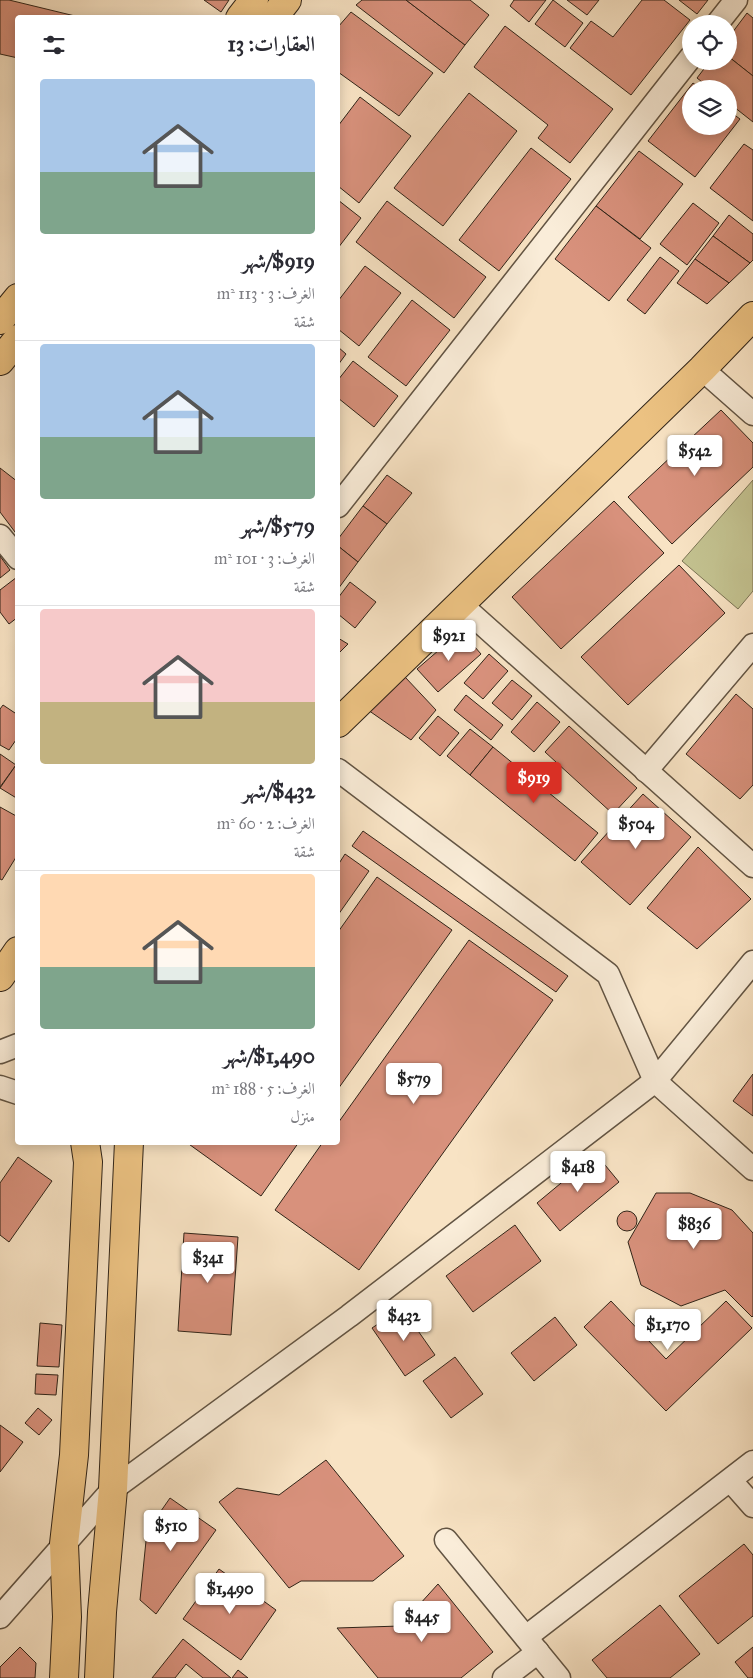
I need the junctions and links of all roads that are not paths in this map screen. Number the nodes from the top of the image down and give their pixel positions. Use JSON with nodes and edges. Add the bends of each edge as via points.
{"nodes":[{"id":1,"x":254,"y":0,"type":"edge"},
{"id":2,"x":287,"y":0,"type":"edge"},
{"id":3,"x":736,"y":0,"type":"edge"},
{"id":4,"x":242,"y":15,"type":"edge"},
{"id":5,"x":276,"y":15,"type":"edge"},
{"id":6,"x":724,"y":15,"type":"edge"},
{"id":7,"x":682,"y":68,"type":"edge"},
{"id":8,"x":15,"y":302,"type":"edge"},
{"id":9,"x":753,"y":316,"type":"edge"},
{"id":10,"x":0,"y":320,"type":"edge"},
{"id":11,"x":15,"y":343,"type":"edge"},
{"id":12,"x":0,"y":361,"type":"edge"},
{"id":13,"x":702,"y":369,"type":"junction"},
{"id":14,"x":753,"y":414,"type":"edge"},
{"id":15,"x":340,"y":503,"type":"edge"},
{"id":16,"x":0,"y":536,"type":"edge"},
{"id":17,"x":15,"y":554,"type":"edge"},
{"id":18,"x":459,"y":603,"type":"junction"},
{"id":19,"x":753,"y":646,"type":"edge"},
{"id":20,"x":340,"y":720,"type":"edge"},
{"id":21,"x":646,"y":770,"type":"junction"},
{"id":22,"x":340,"y":772,"type":"edge"},
{"id":23,"x":753,"y":866,"type":"edge"},
{"id":24,"x":15,"y":955,"type":"edge"},
{"id":25,"x":753,"y":962,"type":"edge"},
{"id":26,"x":0,"y":977,"type":"edge"},
{"id":27,"x":15,"y":1046,"type":"edge"},
{"id":28,"x":0,"y":1052,"type":"edge"},
{"id":29,"x":655,"y":1081,"type":"junction"},
{"id":30,"x":0,"y":1087,"type":"edge"},
{"id":31,"x":15,"y":1092,"type":"edge"},
{"id":32,"x":85,"y":1145,"type":"edge"},
{"id":33,"x":129,"y":1145,"type":"edge"},
{"id":34,"x":753,"y":1169,"type":"edge"},
{"id":35,"x":753,"y":1462,"type":"edge"},
{"id":36,"x":731,"y":1481,"type":"junction"},
{"id":37,"x":113,"y":1489,"type":"junction"},
{"id":38,"x":753,"y":1506,"type":"edge"},
{"id":39,"x":446,"y":1540,"type":"dead end"},
{"id":40,"x":64,"y":1544,"type":"junction"},
{"id":41,"x":0,"y":1617,"type":"edge"},
{"id":42,"x":532,"y":1645,"type":"junction"},
{"id":43,"x":64,"y":1678,"type":"edge"},
{"id":44,"x":99,"y":1678,"type":"edge"},
{"id":45,"x":504,"y":1678,"type":"edge"},
{"id":46,"x":559,"y":1678,"type":"edge"}],
"edges":[{"from":1,"to":4,"type":"main road"},
{"from":2,"to":5,"type":"main road"},
{"from":3,"to":6,"type":"street"},
{"from":7,"to":15,"type":"street"},
{"from":8,"to":10,"type":"main road"},
{"from":9,"to":13,"type":"main road"},
{"from":11,"to":12,"type":"main road"},
{"from":13,"to":14,"type":"street"},
{"from":13,"to":18,"type":"main road"},
{"from":16,"to":17,"type":"street"},
{"from":18,"to":20,"type":"main road"},
{"from":18,"to":21,"type":"street"},
{"from":19,"to":21,"type":"street"},
{"from":21,"to":23,"type":"street"},
{"from":22,"to":29,"type":"street","via":[[608,974]]},
{"from":24,"to":26,"type":"main road"},
{"from":25,"to":29,"type":"street"},
{"from":27,"to":28,"type":"street"},
{"from":29,"to":34,"type":"street"},
{"from":29,"to":37,"type":"street","via":[[349,1316]]},
{"from":30,"to":31,"type":"street"},
{"from":32,"to":40,"type":"main road","via":[[88,1162],[74,1455]]},
{"from":33,"to":37,"type":"main road"},
{"from":35,"to":36,"type":"street"},
{"from":36,"to":38,"type":"street"},
{"from":36,"to":42,"type":"street"},
{"from":37,"to":40,"type":"street"},
{"from":37,"to":44,"type":"main road"},
{"from":39,"to":42,"type":"street"},
{"from":40,"to":41,"type":"street"},
{"from":40,"to":43,"type":"main road","via":[[67,1617]]},
{"from":42,"to":45,"type":"street"},
{"from":42,"to":46,"type":"street"}]}
